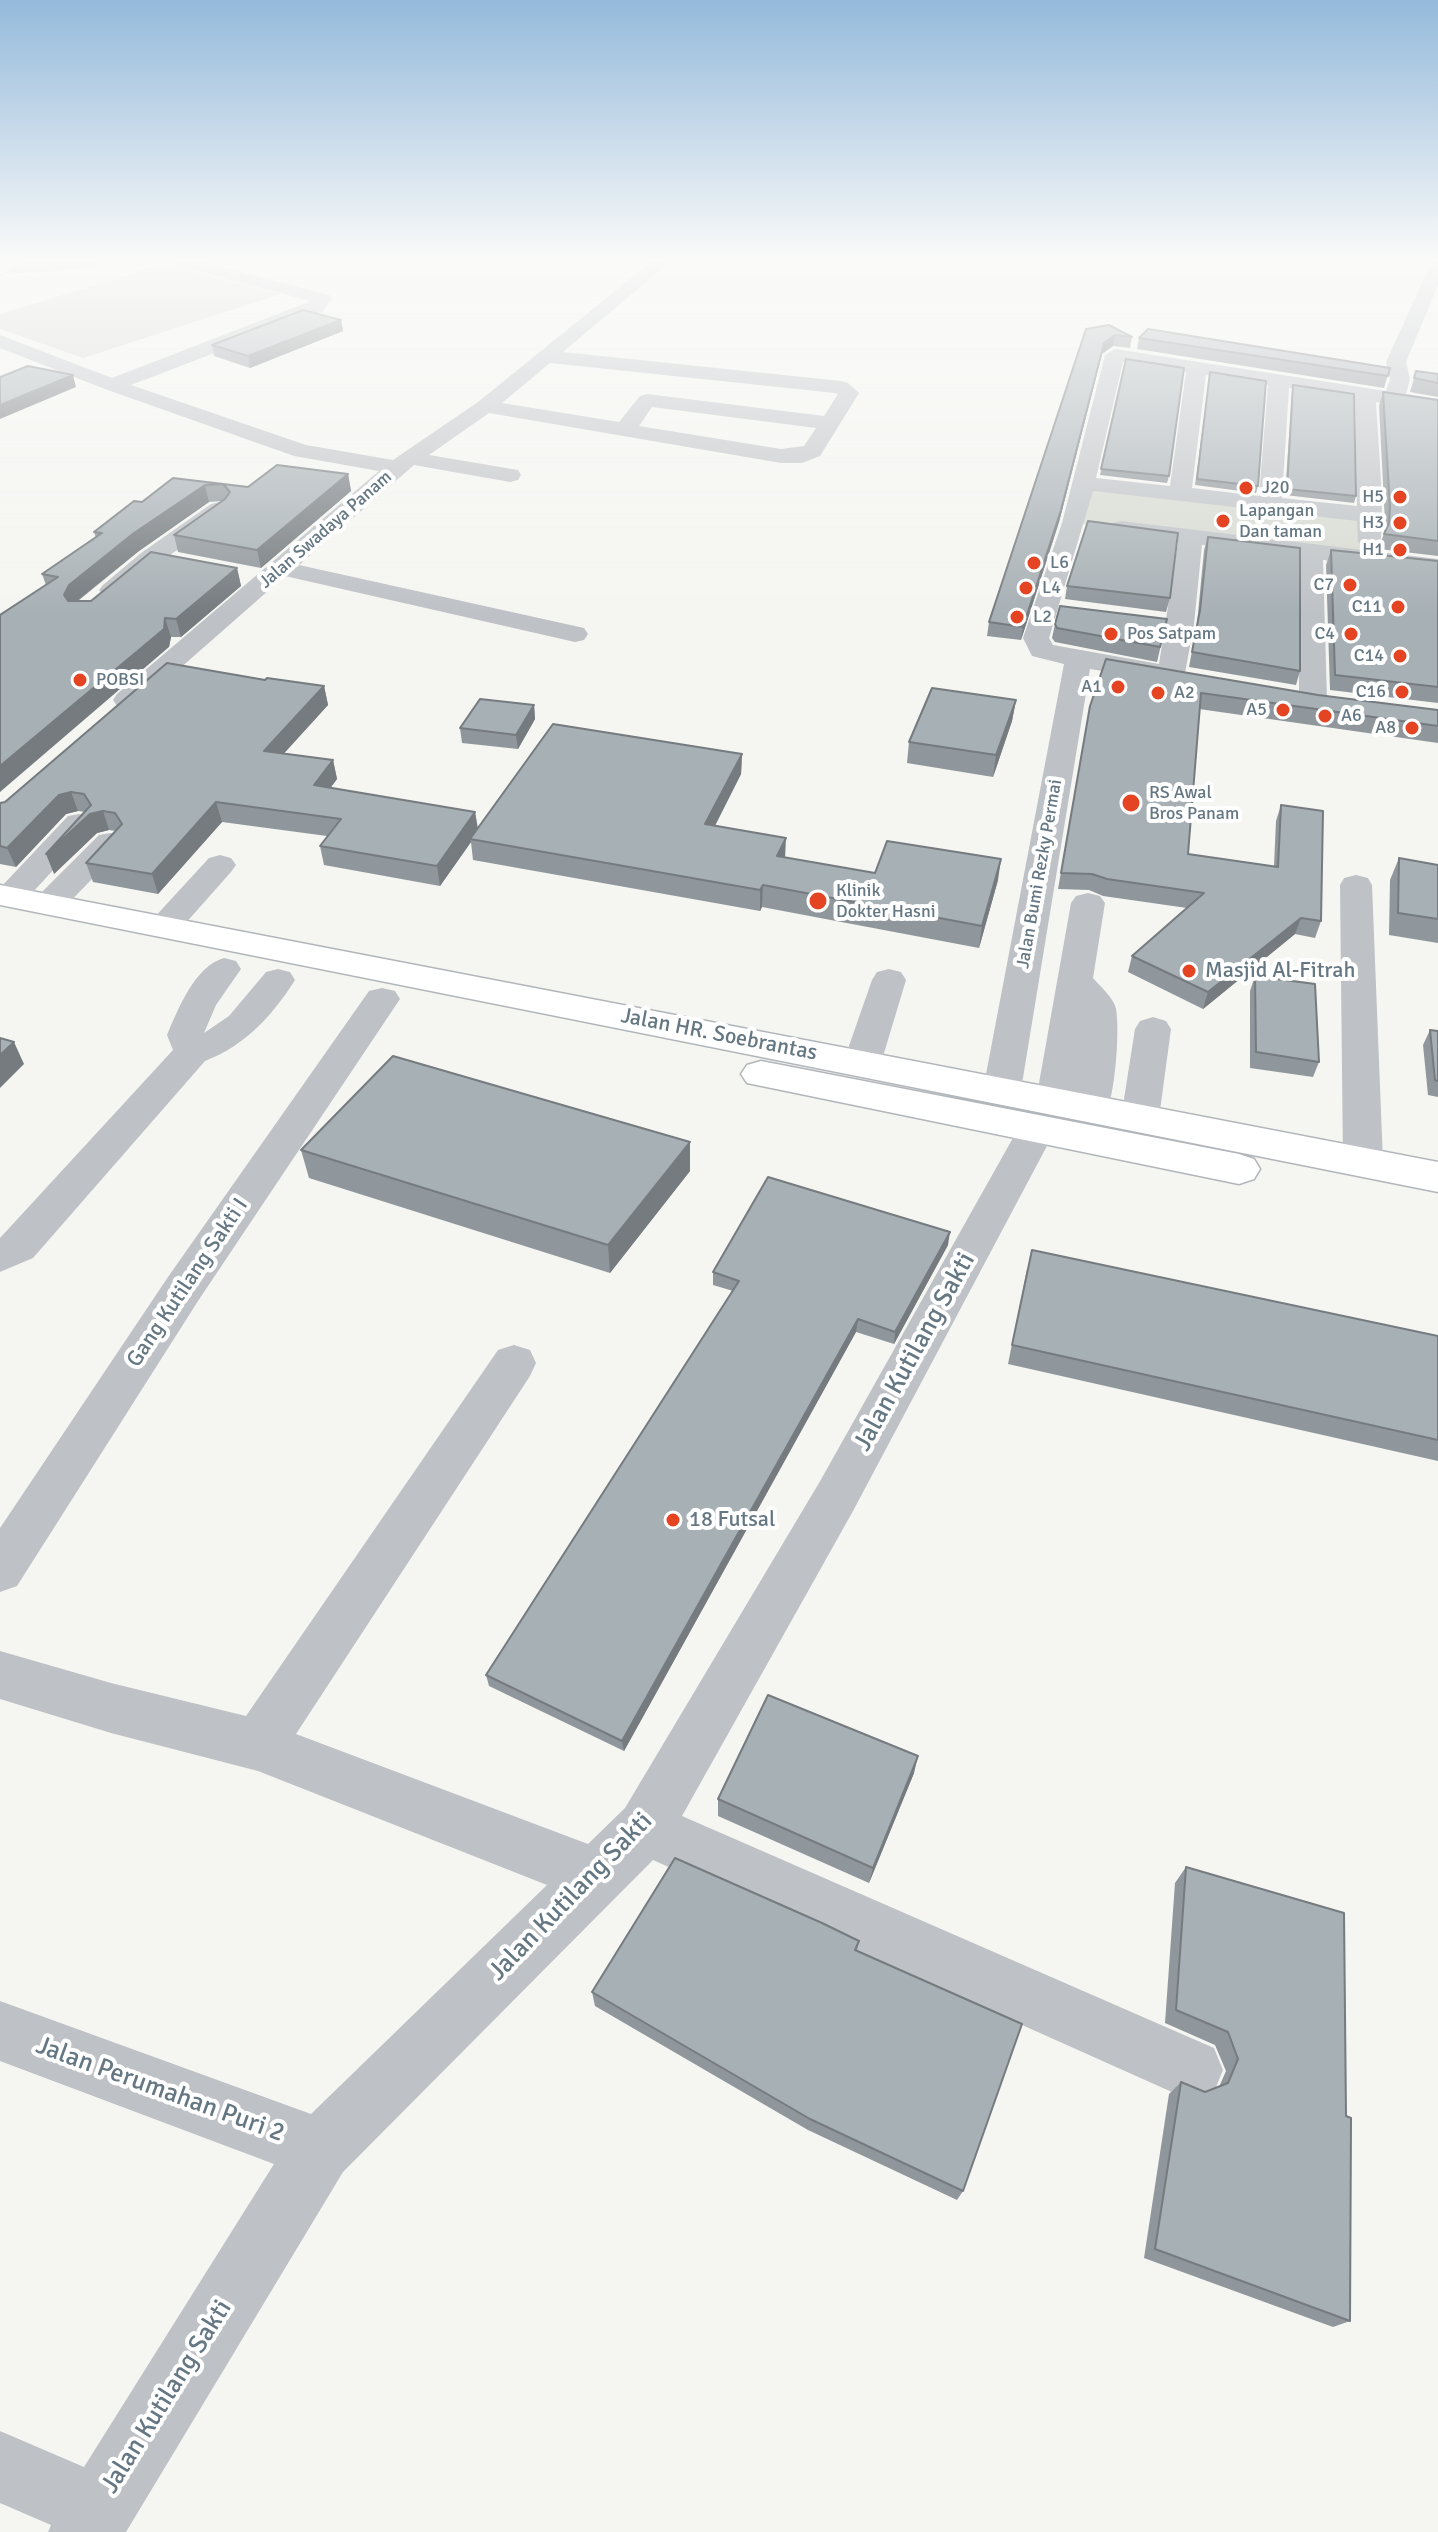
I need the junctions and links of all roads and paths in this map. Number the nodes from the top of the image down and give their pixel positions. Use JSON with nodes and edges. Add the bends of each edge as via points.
{"nodes":[{"id":1,"x":97,"y":379,"type":"edge"},
{"id":2,"x":127,"y":379,"type":"edge"},
{"id":3,"x":517,"y":379,"type":"edge"},
{"id":4,"x":661,"y":379,"type":"edge"},
{"id":5,"x":756,"y":379,"type":"edge"},
{"id":6,"x":1109,"y":379,"type":"edge"},
{"id":7,"x":1195,"y":379,"type":"edge"},
{"id":8,"x":1279,"y":379,"type":"joint"},
{"id":9,"x":1400,"y":379,"type":"edge"},
{"id":10,"x":112,"y":385,"type":"junction"},
{"id":11,"x":1365,"y":393,"type":"junction"},
{"id":12,"x":1394,"y":398,"type":"junction"},
{"id":13,"x":647,"y":400,"type":"junction"},
{"id":14,"x":1438,"y":405,"type":"edge"},
{"id":15,"x":485,"y":406,"type":"junction"},
{"id":16,"x":829,"y":423,"type":"junction"},
{"id":17,"x":626,"y":428,"type":"junction"},
{"id":18,"x":404,"y":463,"type":"junction"},
{"id":19,"x":510,"y":475,"type":"dead end"},
{"id":20,"x":1082,"y":483,"type":"junction"},
{"id":21,"x":1180,"y":493,"type":"junction"},
{"id":22,"x":1270,"y":504,"type":"junction"},
{"id":23,"x":219,"y":509,"type":"edge"},
{"id":24,"x":1371,"y":515,"type":"junction"},
{"id":25,"x":1074,"y":523,"type":"junction"},
{"id":26,"x":1191,"y":537,"type":"junction"},
{"id":27,"x":1311,"y":551,"type":"junction"},
{"id":28,"x":150,"y":558,"type":"junction"},
{"id":29,"x":1370,"y":558,"type":"junction"},
{"id":30,"x":180,"y":564,"type":"edge"},
{"id":31,"x":1438,"y":566,"type":"edge"},
{"id":32,"x":275,"y":574,"type":"junction"},
{"id":33,"x":239,"y":575,"type":"dead end"},
{"id":34,"x":97,"y":602,"type":"edge"},
{"id":35,"x":1047,"y":608,"type":"junction"},
{"id":36,"x":1077,"y":612,"type":"edge"},
{"id":37,"x":1151,"y":620,"type":"edge"},
{"id":38,"x":1181,"y":624,"type":"junction"},
{"id":39,"x":575,"y":634,"type":"dead end"},
{"id":40,"x":1078,"y":659,"type":"junction"},
{"id":41,"x":1171,"y":673,"type":"junction"},
{"id":42,"x":1199,"y":679,"type":"edge"},
{"id":43,"x":1285,"y":694,"type":"edge"},
{"id":44,"x":1313,"y":700,"type":"junction"},
{"id":45,"x":1344,"y":704,"type":"edge"},
{"id":46,"x":104,"y":721,"type":"edge"},
{"id":47,"x":79,"y":823,"type":"edge"},
{"id":48,"x":110,"y":842,"type":"edge"},
{"id":49,"x":220,"y":865,"type":"dead end"},
{"id":50,"x":1356,"y":885,"type":"dead end"},
{"id":51,"x":1088,"y":903,"type":"dead end"},
{"id":52,"x":48,"y":905,"type":"junction"},
{"id":53,"x":3,"y":906,"type":"edge"},
{"id":54,"x":164,"y":927,"type":"junction"},
{"id":55,"x":224,"y":969,"type":"junction"},
{"id":56,"x":278,"y":980,"type":"junction"},
{"id":57,"x":889,"y":980,"type":"dead end"},
{"id":58,"x":382,"y":999,"type":"junction"},
{"id":59,"x":1153,"y":1029,"type":"dead end"},
{"id":60,"x":678,"y":1043,"type":"junction"},
{"id":61,"x":192,"y":1052,"type":"junction"},
{"id":62,"x":862,"y":1063,"type":"junction"},
{"id":63,"x":1046,"y":1107,"type":"junction"},
{"id":64,"x":1140,"y":1118,"type":"junction"},
{"id":65,"x":1363,"y":1162,"type":"junction"},
{"id":66,"x":1438,"y":1177,"type":"edge"},
{"id":67,"x":1438,"y":1207,"type":"edge"},
{"id":68,"x":0,"y":1256,"type":"edge"},
{"id":69,"x":514,"y":1363,"type":"dead end"},
{"id":70,"x":0,"y":1570,"type":"edge"},
{"id":71,"x":0,"y":1675,"type":"edge"},
{"id":72,"x":258,"y":1745,"type":"junction"},
{"id":73,"x":645,"y":1828,"type":"junction"},
{"id":74,"x":597,"y":1876,"type":"junction"},
{"id":75,"x":0,"y":2031,"type":"edge"},
{"id":76,"x":1192,"y":2070,"type":"dead end"},
{"id":77,"x":320,"y":2149,"type":"junction"},
{"id":78,"x":0,"y":2467,"type":"edge"},
{"id":79,"x":92,"y":2521,"type":"edge"}],
"edges":[{"from":1,"to":10,"type":"street"},
{"from":2,"to":10,"type":"street"},
{"from":3,"to":15,"type":"street","name":"Jalan Swadaya Panam"},
{"from":4,"to":13,"type":"street"},
{"from":5,"to":16,"type":"street","via":[[849,390]]},
{"from":6,"to":20,"type":"street"},
{"from":7,"to":21,"type":"street"},
{"from":8,"to":11,"type":"street"},
{"from":8,"to":22,"type":"street"},
{"from":9,"to":12,"type":"street"},
{"from":10,"to":18,"type":"street","via":[[302,451]]},
{"from":11,"to":12,"type":"street"},
{"from":11,"to":24,"type":"street"},
{"from":12,"to":14,"type":"street"},
{"from":13,"to":16,"type":"street"},
{"from":13,"to":17,"type":"street"},
{"from":15,"to":17,"type":"street"},
{"from":15,"to":18,"type":"street","name":"Jalan Swadaya Panam"},
{"from":16,"to":17,"type":"street","via":[[812,451],[802,456]]},
{"from":18,"to":19,"type":"street"},
{"from":18,"to":32,"type":"street","name":"Jalan Swadaya Panam"},
{"from":20,"to":21,"type":"street"},
{"from":20,"to":25,"type":"street"},
{"from":21,"to":22,"type":"street"},
{"from":22,"to":24,"type":"street"},
{"from":23,"to":28,"type":"street"},
{"from":24,"to":29,"type":"street"},
{"from":25,"to":26,"type":"street"},
{"from":25,"to":35,"type":"street"},
{"from":26,"to":27,"type":"street"},
{"from":26,"to":38,"type":"street"},
{"from":27,"to":29,"type":"street"},
{"from":27,"to":44,"type":"street"},
{"from":28,"to":30,"type":"street"},
{"from":28,"to":34,"type":"street"},
{"from":29,"to":31,"type":"street"},
{"from":32,"to":33,"type":"street"},
{"from":32,"to":39,"type":"street"},
{"from":32,"to":46,"type":"street","name":"Jalan Swadaya Panam"},
{"from":35,"to":36,"type":"street"},
{"from":35,"to":40,"type":"street","via":[[1036,638],[1042,650]]},
{"from":37,"to":38,"type":"street"},
{"from":38,"to":41,"type":"street"},
{"from":40,"to":41,"type":"street"},
{"from":40,"to":63,"type":"street","name":"Jalan Bumi Rezky Permai"},
{"from":41,"to":42,"type":"street"},
{"from":43,"to":44,"type":"street"},
{"from":44,"to":45,"type":"street"},
{"from":47,"to":53,"type":"street"},
{"from":48,"to":52,"type":"street"},
{"from":49,"to":54,"type":"street"},
{"from":50,"to":65,"type":"street"},
{"from":51,"to":63,"type":"street","via":[[1074,978],[1098,1007],[1095,1085]]},
{"from":52,"to":53,"type":"main road","name":"Jalan HR. Soebrantas"},
{"from":52,"to":54,"type":"main road","name":"Jalan HR. Soebrantas"},
{"from":53,"to":55,"type":"main road","name":"Jalan HR. Soebrantas"},
{"from":54,"to":60,"type":"main road","name":"Jalan HR. Soebrantas"},
{"from":55,"to":56,"type":"main road","name":"Jalan HR. Soebrantas"},
{"from":55,"to":61,"type":"street","via":[[199,1003],[185,1035]]},
{"from":56,"to":58,"type":"main road","name":"Jalan HR. Soebrantas"},
{"from":56,"to":61,"type":"street","via":[[255,1012],[221,1043]]},
{"from":57,"to":62,"type":"street"},
{"from":58,"to":60,"type":"main road","name":"Jalan HR. Soebrantas"},
{"from":58,"to":70,"type":"street","name":"Gang Kutilang Sakti I","via":[[183,1289]]},
{"from":59,"to":64,"type":"street"},
{"from":60,"to":62,"type":"main road","name":"Jalan HR. Soebrantas"},
{"from":60,"to":63,"type":"main road","name":"Jalan HR. Soebrantas"},
{"from":61,"to":68,"type":"street","via":[[18,1247]]},
{"from":62,"to":63,"type":"main road","name":"Jalan HR. Soebrantas"},
{"from":63,"to":64,"type":"main road","name":"Jalan HR. Soebrantas"},
{"from":63,"to":67,"type":"main road","name":"Jalan HR. Soebrantas"},
{"from":63,"to":73,"type":"street","name":"Jalan Kutilang Sakti","via":[[836,1497]]},
{"from":64,"to":65,"type":"main road","name":"Jalan HR. Soebrantas"},
{"from":65,"to":66,"type":"main road","name":"Jalan HR. Soebrantas"},
{"from":69,"to":72,"type":"street"},
{"from":71,"to":72,"type":"street"},
{"from":72,"to":74,"type":"street"},
{"from":73,"to":74,"type":"street","name":"Jalan Kutilang Sakti"},
{"from":73,"to":76,"type":"street"},
{"from":74,"to":77,"type":"street","name":"Jalan Kutilang Sakti"},
{"from":75,"to":77,"type":"street","name":"Jalan Perumahan Puri 2"},
{"from":77,"to":79,"type":"street","name":"Jalan Kutilang Sakti"},
{"from":78,"to":79,"type":"street"}]}
